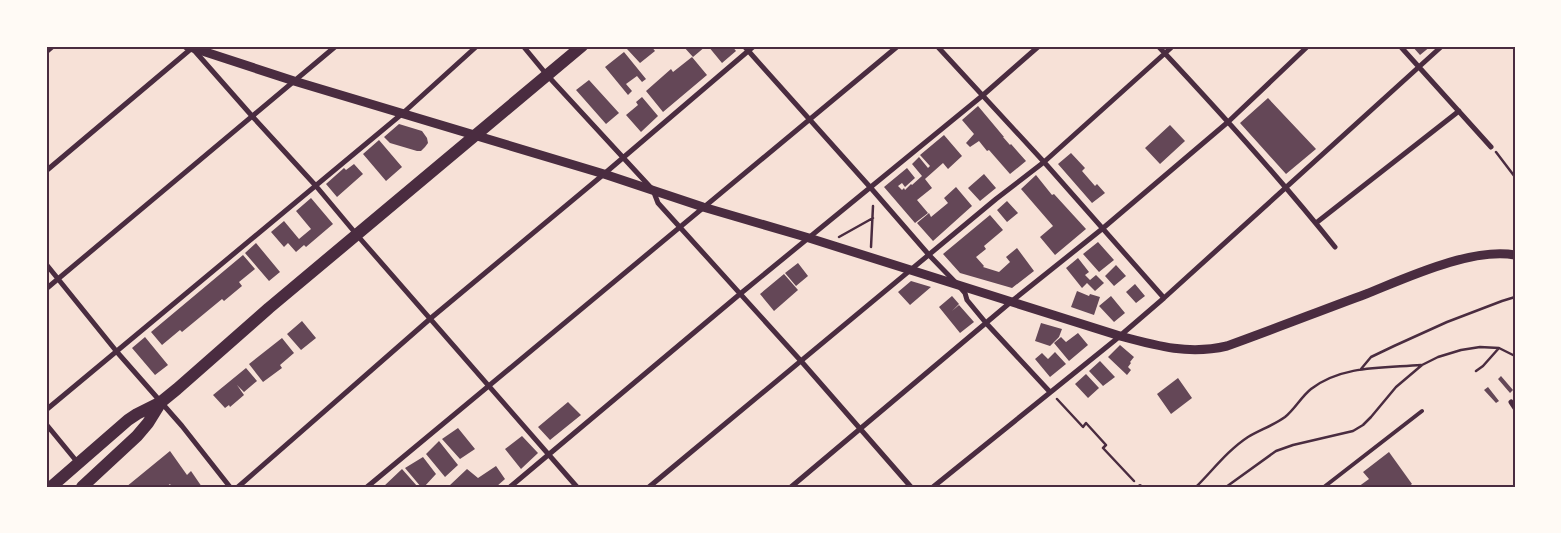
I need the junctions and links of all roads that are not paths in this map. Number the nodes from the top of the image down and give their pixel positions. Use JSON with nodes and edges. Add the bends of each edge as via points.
{"nodes":[{"id":1,"x":53,"y":46,"type":"edge"},
{"id":2,"x":336,"y":46,"type":"edge"},
{"id":3,"x":477,"y":46,"type":"edge"},
{"id":4,"x":523,"y":46,"type":"edge"},
{"id":5,"x":582,"y":46,"type":"edge"},
{"id":6,"x":754,"y":46,"type":"edge"},
{"id":7,"x":898,"y":46,"type":"edge"},
{"id":8,"x":937,"y":46,"type":"edge"},
{"id":9,"x":1039,"y":46,"type":"edge"},
{"id":10,"x":1158,"y":46,"type":"edge"},
{"id":11,"x":1173,"y":46,"type":"edge"},
{"id":12,"x":1308,"y":46,"type":"edge"},
{"id":13,"x":1400,"y":46,"type":"edge"},
{"id":14,"x":1442,"y":46,"type":"edge"},
{"id":15,"x":191,"y":47,"type":"edge"},
{"id":16,"x":746,"y":49,"type":"edge"},
{"id":17,"x":46,"y":52,"type":"edge"},
{"id":18,"x":1165,"y":54,"type":"junction"},
{"id":19,"x":1419,"y":67,"type":"junction"},
{"id":20,"x":547,"y":75,"type":"junction"},
{"id":21,"x":294,"y":82,"type":"junction"},
{"id":22,"x":982,"y":96,"type":"junction"},
{"id":23,"x":1459,"y":111,"type":"junction"},
{"id":24,"x":403,"y":113,"type":"junction"},
{"id":25,"x":252,"y":116,"type":"junction"},
{"id":26,"x":809,"y":119,"type":"junction"},
{"id":27,"x":1228,"y":122,"type":"junction"},
{"id":28,"x":476,"y":135,"type":"junction"},
{"id":29,"x":1491,"y":147,"type":"road end"},
{"id":30,"x":623,"y":158,"type":"junction"},
{"id":31,"x":1044,"y":162,"type":"junction"},
{"id":32,"x":46,"y":171,"type":"edge"},
{"id":33,"x":604,"y":174,"type":"junction"},
{"id":34,"x":316,"y":186,"type":"junction"},
{"id":35,"x":870,"y":187,"type":"junction"},
{"id":36,"x":1286,"y":188,"type":"junction"},
{"id":37,"x":652,"y":190,"type":"junction"},
{"id":38,"x":703,"y":207,"type":"junction"},
{"id":39,"x":1316,"y":223,"type":"junction"},
{"id":40,"x":680,"y":227,"type":"junction"},
{"id":41,"x":1102,"y":229,"type":"junction"},
{"id":42,"x":357,"y":235,"type":"junction"},
{"id":43,"x":808,"y":238,"type":"junction"},
{"id":44,"x":1335,"y":246,"type":"dead end"},
{"id":45,"x":929,"y":255,"type":"junction"},
{"id":46,"x":1515,"y":255,"type":"edge"},
{"id":47,"x":46,"y":264,"type":"edge"},
{"id":48,"x":911,"y":270,"type":"junction"},
{"id":49,"x":58,"y":280,"type":"junction"},
{"id":50,"x":958,"y":286,"type":"junction"},
{"id":51,"x":46,"y":289,"type":"edge"},
{"id":52,"x":740,"y":294,"type":"junction"},
{"id":53,"x":1164,"y":298,"type":"junction"},
{"id":54,"x":1012,"y":301,"type":"junction"},
{"id":55,"x":431,"y":318,"type":"junction"},
{"id":56,"x":986,"y":323,"type":"junction"},
{"id":57,"x":1120,"y":336,"type":"junction"},
{"id":58,"x":117,"y":352,"type":"junction"},
{"id":59,"x":801,"y":361,"type":"junction"},
{"id":60,"x":488,"y":386,"type":"junction"},
{"id":61,"x":1050,"y":392,"type":"junction"},
{"id":62,"x":161,"y":402,"type":"junction"},
{"id":63,"x":1510,"y":402,"type":"dead end"},
{"id":64,"x":1515,"y":408,"type":"edge"},
{"id":65,"x":46,"y":410,"type":"edge"},
{"id":66,"x":1422,"y":411,"type":"dead end"},
{"id":67,"x":46,"y":424,"type":"edge"},
{"id":68,"x":860,"y":429,"type":"junction"},
{"id":69,"x":549,"y":454,"type":"junction"},
{"id":70,"x":78,"y":463,"type":"junction"},
{"id":71,"x":51,"y":487,"type":"edge"},
{"id":72,"x":82,"y":487,"type":"edge"},
{"id":73,"x":230,"y":487,"type":"edge"},
{"id":74,"x":238,"y":487,"type":"edge"},
{"id":75,"x":367,"y":487,"type":"edge"},
{"id":76,"x":510,"y":487,"type":"edge"},
{"id":77,"x":577,"y":487,"type":"edge"},
{"id":78,"x":649,"y":487,"type":"edge"},
{"id":79,"x":791,"y":487,"type":"edge"},
{"id":80,"x":911,"y":487,"type":"edge"},
{"id":81,"x":933,"y":487,"type":"edge"},
{"id":82,"x":1324,"y":487,"type":"edge"}],
"edges":[{"from":1,"to":17,"type":"street"},
{"from":2,"to":21,"type":"street"},
{"from":3,"to":24,"type":"street"},
{"from":4,"to":20,"type":"street"},
{"from":5,"to":20,"type":"main road"},
{"from":6,"to":16,"type":"street"},
{"from":7,"to":26,"type":"street"},
{"from":8,"to":22,"type":"street"},
{"from":9,"to":22,"type":"street"},
{"from":10,"to":18,"type":"street"},
{"from":11,"to":18,"type":"street"},
{"from":12,"to":27,"type":"street"},
{"from":13,"to":19,"type":"street"},
{"from":14,"to":19,"type":"street"},
{"from":15,"to":21,"type":"street"},
{"from":15,"to":25,"type":"street"},
{"from":15,"to":32,"type":"street"},
{"from":16,"to":26,"type":"street"},
{"from":16,"to":30,"type":"street"},
{"from":18,"to":27,"type":"street"},
{"from":18,"to":31,"type":"street"},
{"from":19,"to":23,"type":"street"},
{"from":19,"to":36,"type":"street"},
{"from":20,"to":28,"type":"main road"},
{"from":20,"to":30,"type":"street"},
{"from":21,"to":24,"type":"street"},
{"from":21,"to":25,"type":"street"},
{"from":22,"to":31,"type":"street"},
{"from":22,"to":35,"type":"street"},
{"from":23,"to":29,"type":"street"},
{"from":23,"to":39,"type":"street"},
{"from":24,"to":28,"type":"street"},
{"from":24,"to":34,"type":"street"},
{"from":25,"to":34,"type":"street"},
{"from":25,"to":49,"type":"street"},
{"from":26,"to":35,"type":"street"},
{"from":26,"to":38,"type":"street"},
{"from":27,"to":36,"type":"street"},
{"from":27,"to":41,"type":"street"},
{"from":28,"to":33,"type":"street"},
{"from":28,"to":42,"type":"main road"},
{"from":30,"to":33,"type":"street"},
{"from":30,"to":37,"type":"street"},
{"from":31,"to":41,"type":"street"},
{"from":31,"to":45,"type":"street"},
{"from":33,"to":37,"type":"street"},
{"from":33,"to":55,"type":"street"},
{"from":34,"to":42,"type":"street"},
{"from":34,"to":58,"type":"street"},
{"from":35,"to":43,"type":"street"},
{"from":35,"to":45,"type":"street"},
{"from":36,"to":39,"type":"street"},
{"from":36,"to":53,"type":"street"},
{"from":37,"to":38,"type":"street"},
{"from":37,"to":40,"type":"street","via":[[658,203]]},
{"from":38,"to":40,"type":"street"},
{"from":38,"to":43,"type":"street"},
{"from":39,"to":44,"type":"street"},
{"from":40,"to":52,"type":"street"},
{"from":40,"to":60,"type":"street"},
{"from":41,"to":53,"type":"street"},
{"from":41,"to":54,"type":"street"},
{"from":42,"to":55,"type":"street"},
{"from":42,"to":62,"type":"main road"},
{"from":43,"to":48,"type":"street"},
{"from":43,"to":52,"type":"street"},
{"from":45,"to":48,"type":"street"},
{"from":45,"to":50,"type":"street"},
{"from":46,"to":57,"type":"street","via":[[1486,254],[1462,259],[1210,350],[1185,350]]},
{"from":47,"to":49,"type":"street"},
{"from":48,"to":50,"type":"street"},
{"from":48,"to":59,"type":"street"},
{"from":49,"to":51,"type":"street"},
{"from":49,"to":58,"type":"street"},
{"from":50,"to":54,"type":"street"},
{"from":50,"to":56,"type":"street"},
{"from":52,"to":59,"type":"street"},
{"from":52,"to":69,"type":"street"},
{"from":53,"to":57,"type":"street"},
{"from":54,"to":56,"type":"street"},
{"from":54,"to":57,"type":"street"},
{"from":55,"to":60,"type":"street"},
{"from":55,"to":74,"type":"street"},
{"from":56,"to":61,"type":"street"},
{"from":56,"to":68,"type":"street"},
{"from":57,"to":61,"type":"street"},
{"from":58,"to":62,"type":"street"},
{"from":58,"to":65,"type":"street"},
{"from":59,"to":68,"type":"street"},
{"from":59,"to":78,"type":"street"},
{"from":60,"to":69,"type":"street"},
{"from":60,"to":75,"type":"street"},
{"from":61,"to":81,"type":"street"},
{"from":62,"to":70,"type":"main road","via":[[128,420]]},
{"from":62,"to":72,"type":"main road","via":[[137,436]]},
{"from":62,"to":73,"type":"street"},
{"from":63,"to":64,"type":"street"},
{"from":66,"to":82,"type":"lane"},
{"from":67,"to":70,"type":"street"},
{"from":68,"to":79,"type":"street"},
{"from":68,"to":80,"type":"street"},
{"from":69,"to":76,"type":"street"},
{"from":69,"to":77,"type":"street"},
{"from":70,"to":71,"type":"main road"}]}
